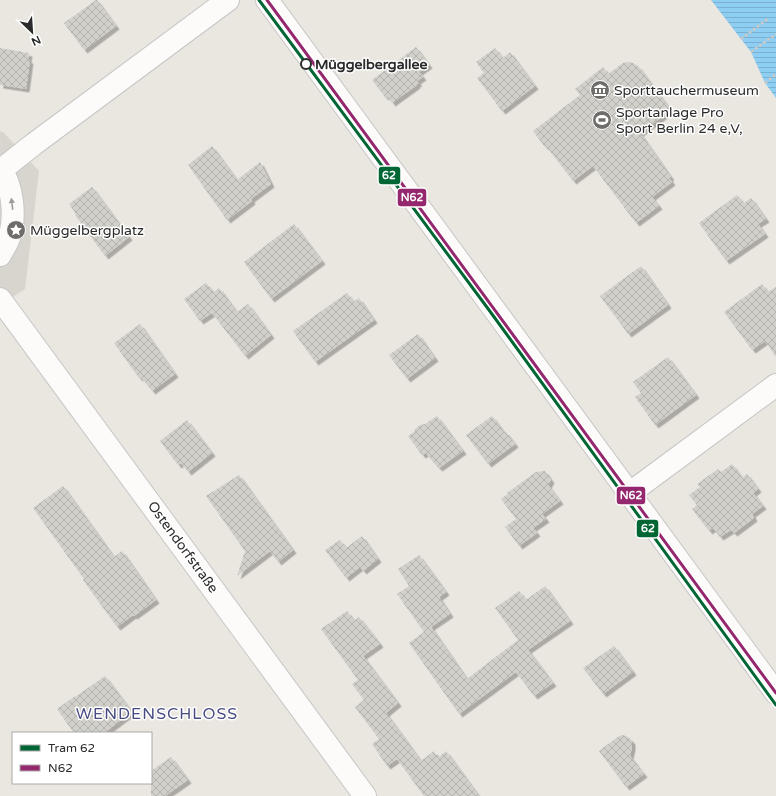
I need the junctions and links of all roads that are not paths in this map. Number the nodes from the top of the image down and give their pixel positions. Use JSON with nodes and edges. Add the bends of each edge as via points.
{"nodes":[{"id":1,"x":228,"y":0,"type":"edge"},
{"id":2,"x":267,"y":0,"type":"edge"},
{"id":3,"x":1,"y":169,"type":"edge"},
{"id":4,"x":0,"y":255,"type":"edge"},
{"id":5,"x":0,"y":299,"type":"edge"},
{"id":6,"x":776,"y":385,"type":"edge"},
{"id":7,"x":630,"y":493,"type":"junction"},
{"id":8,"x":776,"y":693,"type":"edge"},
{"id":9,"x":365,"y":796,"type":"edge"}],
"edges":[{"from":1,"to":3,"type":"street"},
{"from":2,"to":7,"type":"street"},
{"from":4,"to":3,"type":"street","one_way":true,"via":[[9,238],[14,215],[11,192]]},
{"from":5,"to":9,"type":"street","name":"Ostendorfstraße"},
{"from":6,"to":7,"type":"street"},
{"from":7,"to":8,"type":"street"}]}
